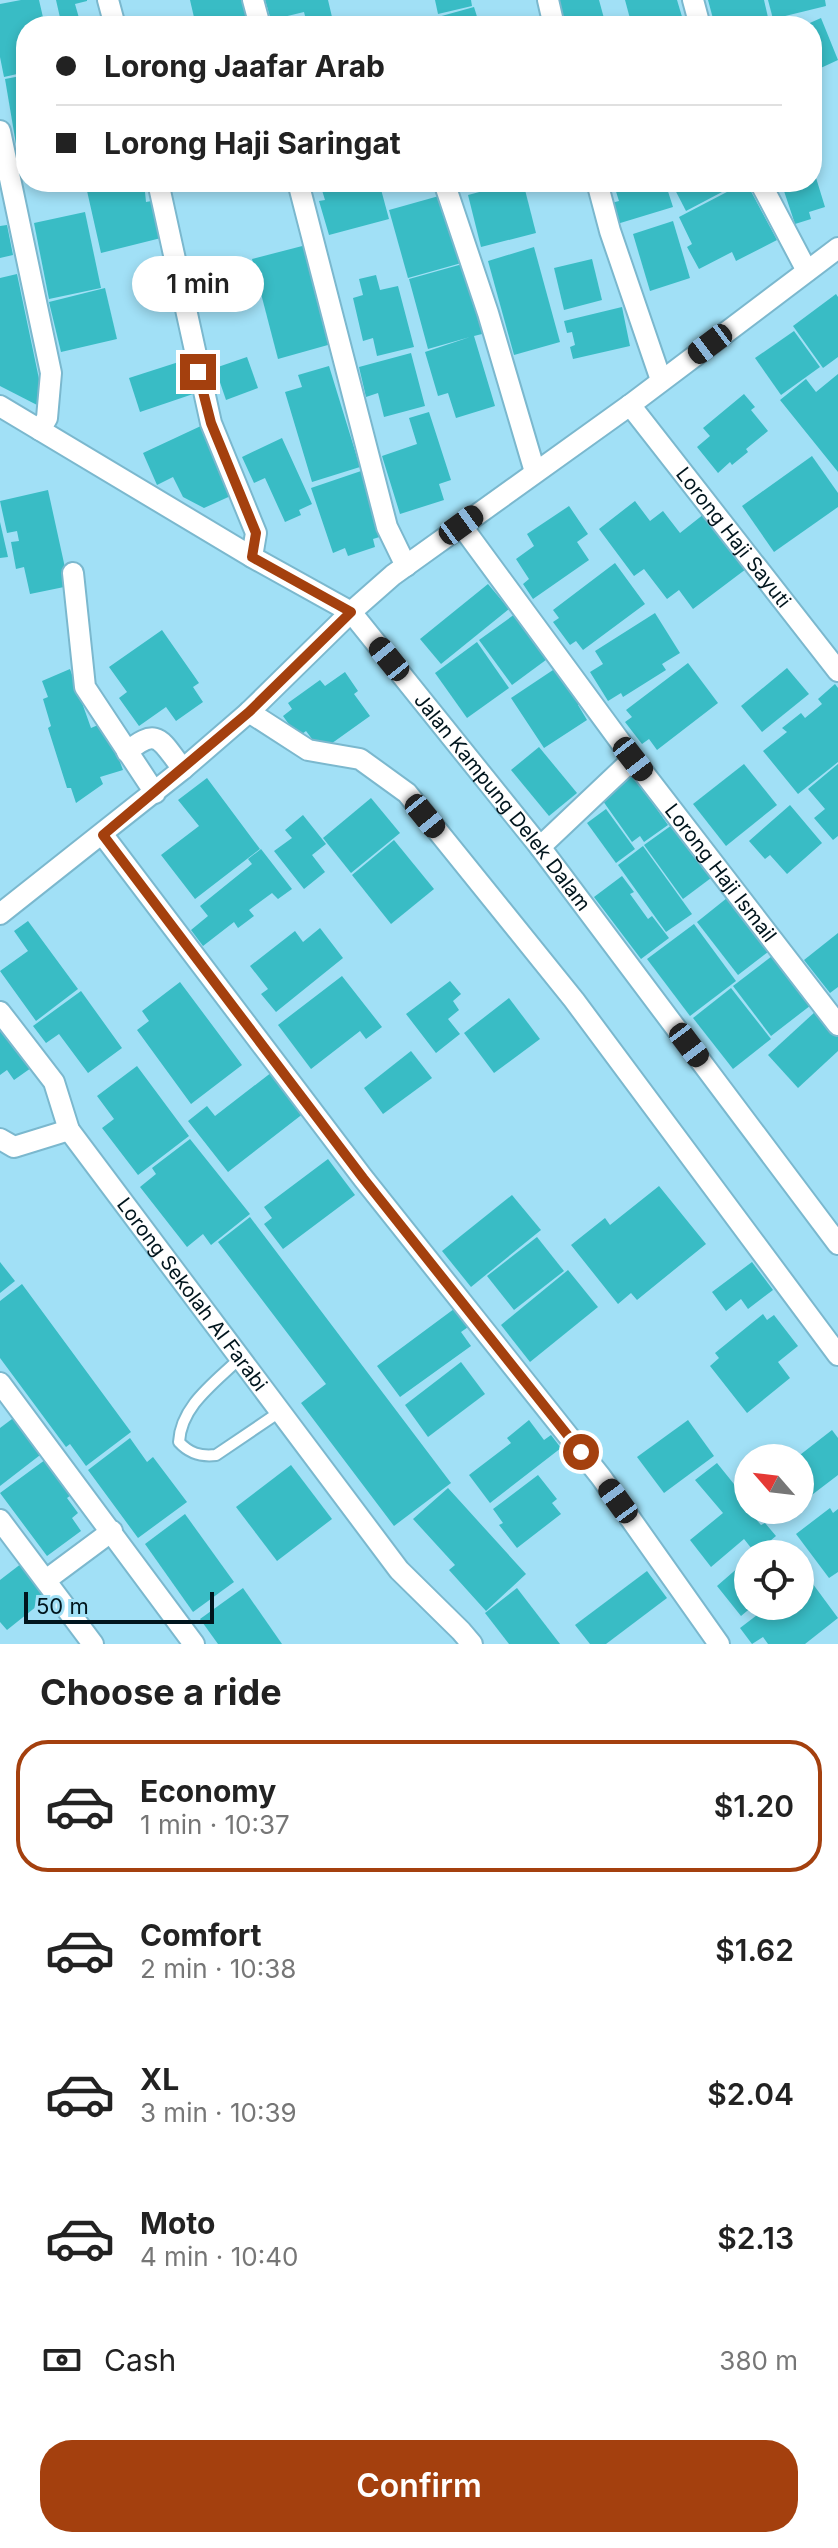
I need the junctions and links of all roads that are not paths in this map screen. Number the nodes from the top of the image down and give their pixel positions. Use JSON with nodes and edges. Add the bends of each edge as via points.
{"nodes":[{"id":1,"x":0,"y":131,"type":"edge"},
{"id":2,"x":160,"y":192,"type":"edge"},
{"id":3,"x":301,"y":192,"type":"edge"},
{"id":4,"x":447,"y":192,"type":"edge"},
{"id":5,"x":600,"y":192,"type":"edge"},
{"id":6,"x":765,"y":192,"type":"edge"},
{"id":7,"x":838,"y":248,"type":"edge"},
{"id":8,"x":807,"y":271,"type":"junction"},
{"id":9,"x":661,"y":380,"type":"junction"},
{"id":10,"x":630,"y":405,"type":"junction"},
{"id":11,"x":0,"y":406,"type":"edge"},
{"id":12,"x":40,"y":430,"type":"junction"},
{"id":13,"x":535,"y":472,"type":"junction"},
{"id":14,"x":461,"y":525,"type":"junction"},
{"id":15,"x":252,"y":557,"type":"junction"},
{"id":16,"x":406,"y":566,"type":"junction"},
{"id":17,"x":73,"y":573,"type":"dead end"},
{"id":18,"x":351,"y":612,"type":"junction"},
{"id":19,"x":838,"y":671,"type":"edge"},
{"id":20,"x":249,"y":712,"type":"junction"},
{"id":21,"x":127,"y":752,"type":"junction"},
{"id":22,"x":633,"y":759,"type":"junction"},
{"id":23,"x":183,"y":769,"type":"junction"},
{"id":24,"x":155,"y":793,"type":"junction"},
{"id":25,"x":103,"y":835,"type":"junction"},
{"id":26,"x":540,"y":847,"type":"junction"},
{"id":27,"x":0,"y":914,"type":"edge"},
{"id":28,"x":0,"y":1012,"type":"edge"},
{"id":29,"x":838,"y":1025,"type":"edge"},
{"id":30,"x":69,"y":1130,"type":"junction"},
{"id":31,"x":0,"y":1139,"type":"edge"},
{"id":32,"x":838,"y":1244,"type":"edge"},
{"id":33,"x":838,"y":1355,"type":"edge"},
{"id":34,"x":241,"y":1357,"type":"junction"},
{"id":35,"x":0,"y":1383,"type":"edge"},
{"id":36,"x":281,"y":1411,"type":"junction"},
{"id":37,"x":0,"y":1520,"type":"edge"},
{"id":38,"x":112,"y":1531,"type":"junction"},
{"id":39,"x":46,"y":1580,"type":"junction"},
{"id":40,"x":93,"y":1644,"type":"edge"},
{"id":41,"x":194,"y":1644,"type":"edge"},
{"id":42,"x":472,"y":1644,"type":"edge"},
{"id":43,"x":719,"y":1644,"type":"edge"}],
"edges":[{"from":1,"to":12,"type":"street","via":[[51,373],[47,418]]},
{"from":2,"to":15,"type":"street","via":[[211,423],[256,533]]},
{"from":3,"to":16,"type":"street","via":[[387,527]]},
{"from":4,"to":13,"type":"street"},
{"from":5,"to":9,"type":"street"},
{"from":6,"to":8,"type":"street"},
{"from":7,"to":8,"type":"street"},
{"from":8,"to":9,"type":"street"},
{"from":9,"to":10,"type":"street"},
{"from":10,"to":13,"type":"street"},
{"from":10,"to":19,"type":"street","name":"Lorong Haji Sayuti"},
{"from":11,"to":12,"type":"street","name":"Jalan Kampung Delek Dalam"},
{"from":12,"to":15,"type":"street","name":"Jalan Kampung Delek Dalam"},
{"from":13,"to":14,"type":"street"},
{"from":14,"to":16,"type":"street"},
{"from":14,"to":22,"type":"street","name":"Lorong Haji Ismail"},
{"from":15,"to":18,"type":"street","name":"Jalan Kampung Delek Dalam"},
{"from":16,"to":18,"type":"street"},
{"from":17,"to":21,"type":"street","via":[[85,687]]},
{"from":18,"to":20,"type":"street"},
{"from":18,"to":26,"type":"street","name":"Jalan Kampung Delek Dalam"},
{"from":20,"to":23,"type":"street"},
{"from":20,"to":33,"type":"street","via":[[308,750],[360,759],[407,793],[574,1000]]},
{"from":21,"to":23,"type":"street","via":[[143,738],[153,737]]},
{"from":21,"to":24,"type":"street"},
{"from":22,"to":26,"type":"street"},
{"from":22,"to":29,"type":"street","name":"Lorong Haji Ismail"},
{"from":23,"to":24,"type":"street"},
{"from":24,"to":25,"type":"street"},
{"from":25,"to":27,"type":"street"},
{"from":25,"to":43,"type":"street","via":[[363,1178],[601,1477]]},
{"from":26,"to":32,"type":"street","name":"Jalan Kampung Delek Dalam"},
{"from":28,"to":30,"type":"street","name":"Lorong Sekolah Al Farabi","via":[[54,1082]]},
{"from":30,"to":31,"type":"street","via":[[14,1147]]},
{"from":30,"to":34,"type":"street","name":"Lorong Sekolah Al Farabi"},
{"from":34,"to":36,"type":"street","name":"Lorong Sekolah Al Farabi"},
{"from":34,"to":36,"type":"lane","via":[[189,1409],[179,1442],[188,1452],[216,1455]]},
{"from":35,"to":38,"type":"street"},
{"from":36,"to":42,"type":"street","name":"Lorong Sekolah Al Farabi","via":[[399,1570]]},
{"from":37,"to":39,"type":"street"},
{"from":38,"to":39,"type":"street"},
{"from":38,"to":41,"type":"street"},
{"from":39,"to":40,"type":"street"}]}
